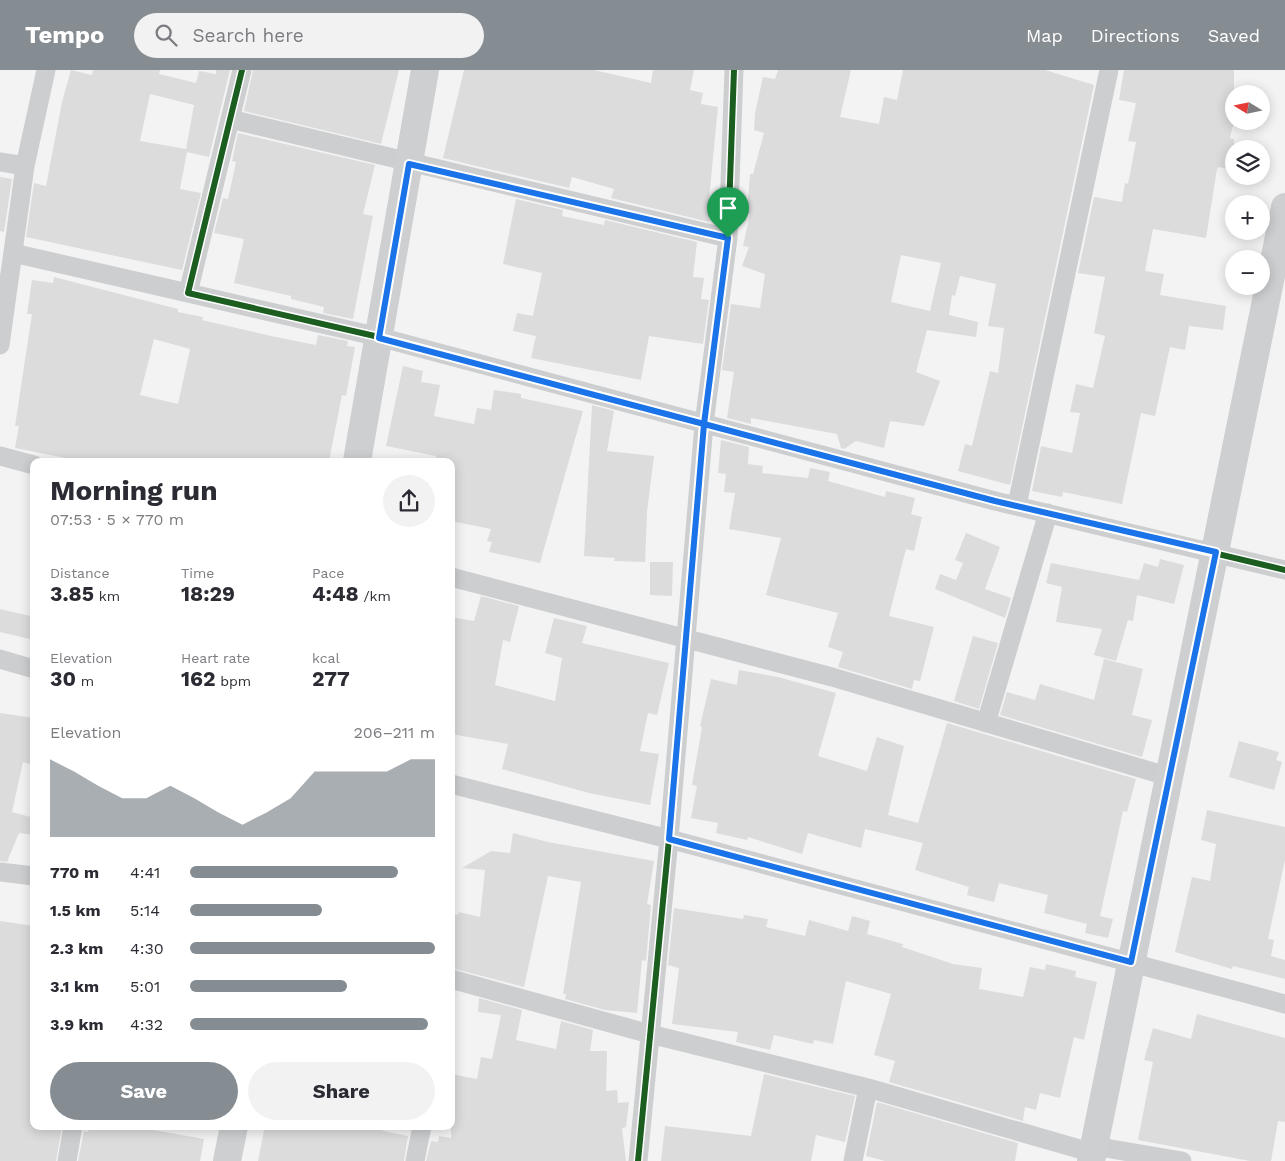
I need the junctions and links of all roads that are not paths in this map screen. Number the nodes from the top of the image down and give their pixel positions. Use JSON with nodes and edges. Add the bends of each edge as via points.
{"nodes":[{"id":1,"x":46,"y":70,"type":"edge"},
{"id":2,"x":242,"y":70,"type":"edge"},
{"id":3,"x":425,"y":70,"type":"edge"},
{"id":4,"x":733,"y":70,"type":"edge"},
{"id":5,"x":1109,"y":70,"type":"edge"},
{"id":6,"x":230,"y":119,"type":"junction"},
{"id":7,"x":0,"y":162,"type":"edge"},
{"id":8,"x":409,"y":164,"type":"junction"},
{"id":9,"x":24,"y":166,"type":"junction"},
{"id":10,"x":1285,"y":208,"type":"edge"},
{"id":11,"x":728,"y":238,"type":"junction"},
{"id":12,"x":13,"y":253,"type":"junction"},
{"id":13,"x":188,"y":293,"type":"junction"},
{"id":14,"x":379,"y":338,"type":"junction"},
{"id":15,"x":0,"y":345,"type":"edge"},
{"id":16,"x":704,"y":424,"type":"junction"},
{"id":17,"x":0,"y":456,"type":"edge"},
{"id":18,"x":357,"y":458,"type":"edge"},
{"id":19,"x":30,"y":464,"type":"edge"},
{"id":20,"x":1017,"y":506,"type":"junction"},
{"id":21,"x":1048,"y":513,"type":"junction"},
{"id":22,"x":1216,"y":552,"type":"junction"},
{"id":23,"x":1285,"y":570,"type":"edge"},
{"id":24,"x":455,"y":578,"type":"edge"},
{"id":25,"x":686,"y":639,"type":"junction"},
{"id":26,"x":0,"y":660,"type":"edge"},
{"id":27,"x":30,"y":668,"type":"edge"},
{"id":28,"x":986,"y":723,"type":"junction"},
{"id":29,"x":1170,"y":777,"type":"junction"},
{"id":30,"x":455,"y":785,"type":"edge"},
{"id":31,"x":669,"y":839,"type":"junction"},
{"id":32,"x":0,"y":872,"type":"edge"},
{"id":33,"x":30,"y":876,"type":"edge"},
{"id":34,"x":1131,"y":962,"type":"junction"},
{"id":35,"x":455,"y":986,"type":"edge"},
{"id":36,"x":1285,"y":1004,"type":"edge"},
{"id":37,"x":650,"y":1034,"type":"junction"},
{"id":38,"x":868,"y":1088,"type":"junction"},
{"id":39,"x":72,"y":1130,"type":"edge"},
{"id":40,"x":233,"y":1130,"type":"edge"},
{"id":41,"x":421,"y":1130,"type":"edge"},
{"id":42,"x":1093,"y":1153,"type":"edge"},
{"id":43,"x":67,"y":1161,"type":"edge"},
{"id":44,"x":228,"y":1161,"type":"edge"},
{"id":45,"x":415,"y":1161,"type":"edge"},
{"id":46,"x":638,"y":1161,"type":"edge"},
{"id":47,"x":853,"y":1161,"type":"edge"},
{"id":48,"x":1182,"y":1161,"type":"edge"}],
"edges":[{"from":1,"to":9,"type":"street"},
{"from":2,"to":6,"type":"street"},
{"from":3,"to":8,"type":"street"},
{"from":4,"to":11,"type":"street"},
{"from":5,"to":20,"type":"street"},
{"from":6,"to":8,"type":"street"},
{"from":6,"to":13,"type":"street"},
{"from":7,"to":9,"type":"street"},
{"from":8,"to":11,"type":"street"},
{"from":8,"to":14,"type":"street"},
{"from":9,"to":12,"type":"street"},
{"from":10,"to":22,"type":"street"},
{"from":11,"to":16,"type":"street"},
{"from":12,"to":13,"type":"street"},
{"from":12,"to":15,"type":"street"},
{"from":13,"to":14,"type":"street"},
{"from":14,"to":16,"type":"street"},
{"from":14,"to":18,"type":"street"},
{"from":16,"to":20,"type":"street"},
{"from":16,"to":25,"type":"street"},
{"from":17,"to":19,"type":"street"},
{"from":20,"to":21,"type":"street"},
{"from":21,"to":22,"type":"street"},
{"from":21,"to":28,"type":"street"},
{"from":22,"to":23,"type":"street"},
{"from":22,"to":29,"type":"street"},
{"from":24,"to":25,"type":"street"},
{"from":25,"to":28,"type":"street","via":[[832,677]]},
{"from":25,"to":31,"type":"street"},
{"from":26,"to":27,"type":"street"},
{"from":28,"to":29,"type":"street"},
{"from":29,"to":34,"type":"street"},
{"from":30,"to":31,"type":"street"},
{"from":31,"to":34,"type":"street"},
{"from":31,"to":37,"type":"street"},
{"from":32,"to":33,"type":"street"},
{"from":34,"to":36,"type":"street"},
{"from":34,"to":42,"type":"street"},
{"from":35,"to":37,"type":"street"},
{"from":37,"to":38,"type":"street"},
{"from":37,"to":46,"type":"street"},
{"from":38,"to":42,"type":"street"},
{"from":38,"to":47,"type":"street"},
{"from":39,"to":43,"type":"street"},
{"from":40,"to":44,"type":"street"},
{"from":41,"to":45,"type":"street"},
{"from":42,"to":48,"type":"street"}]}
